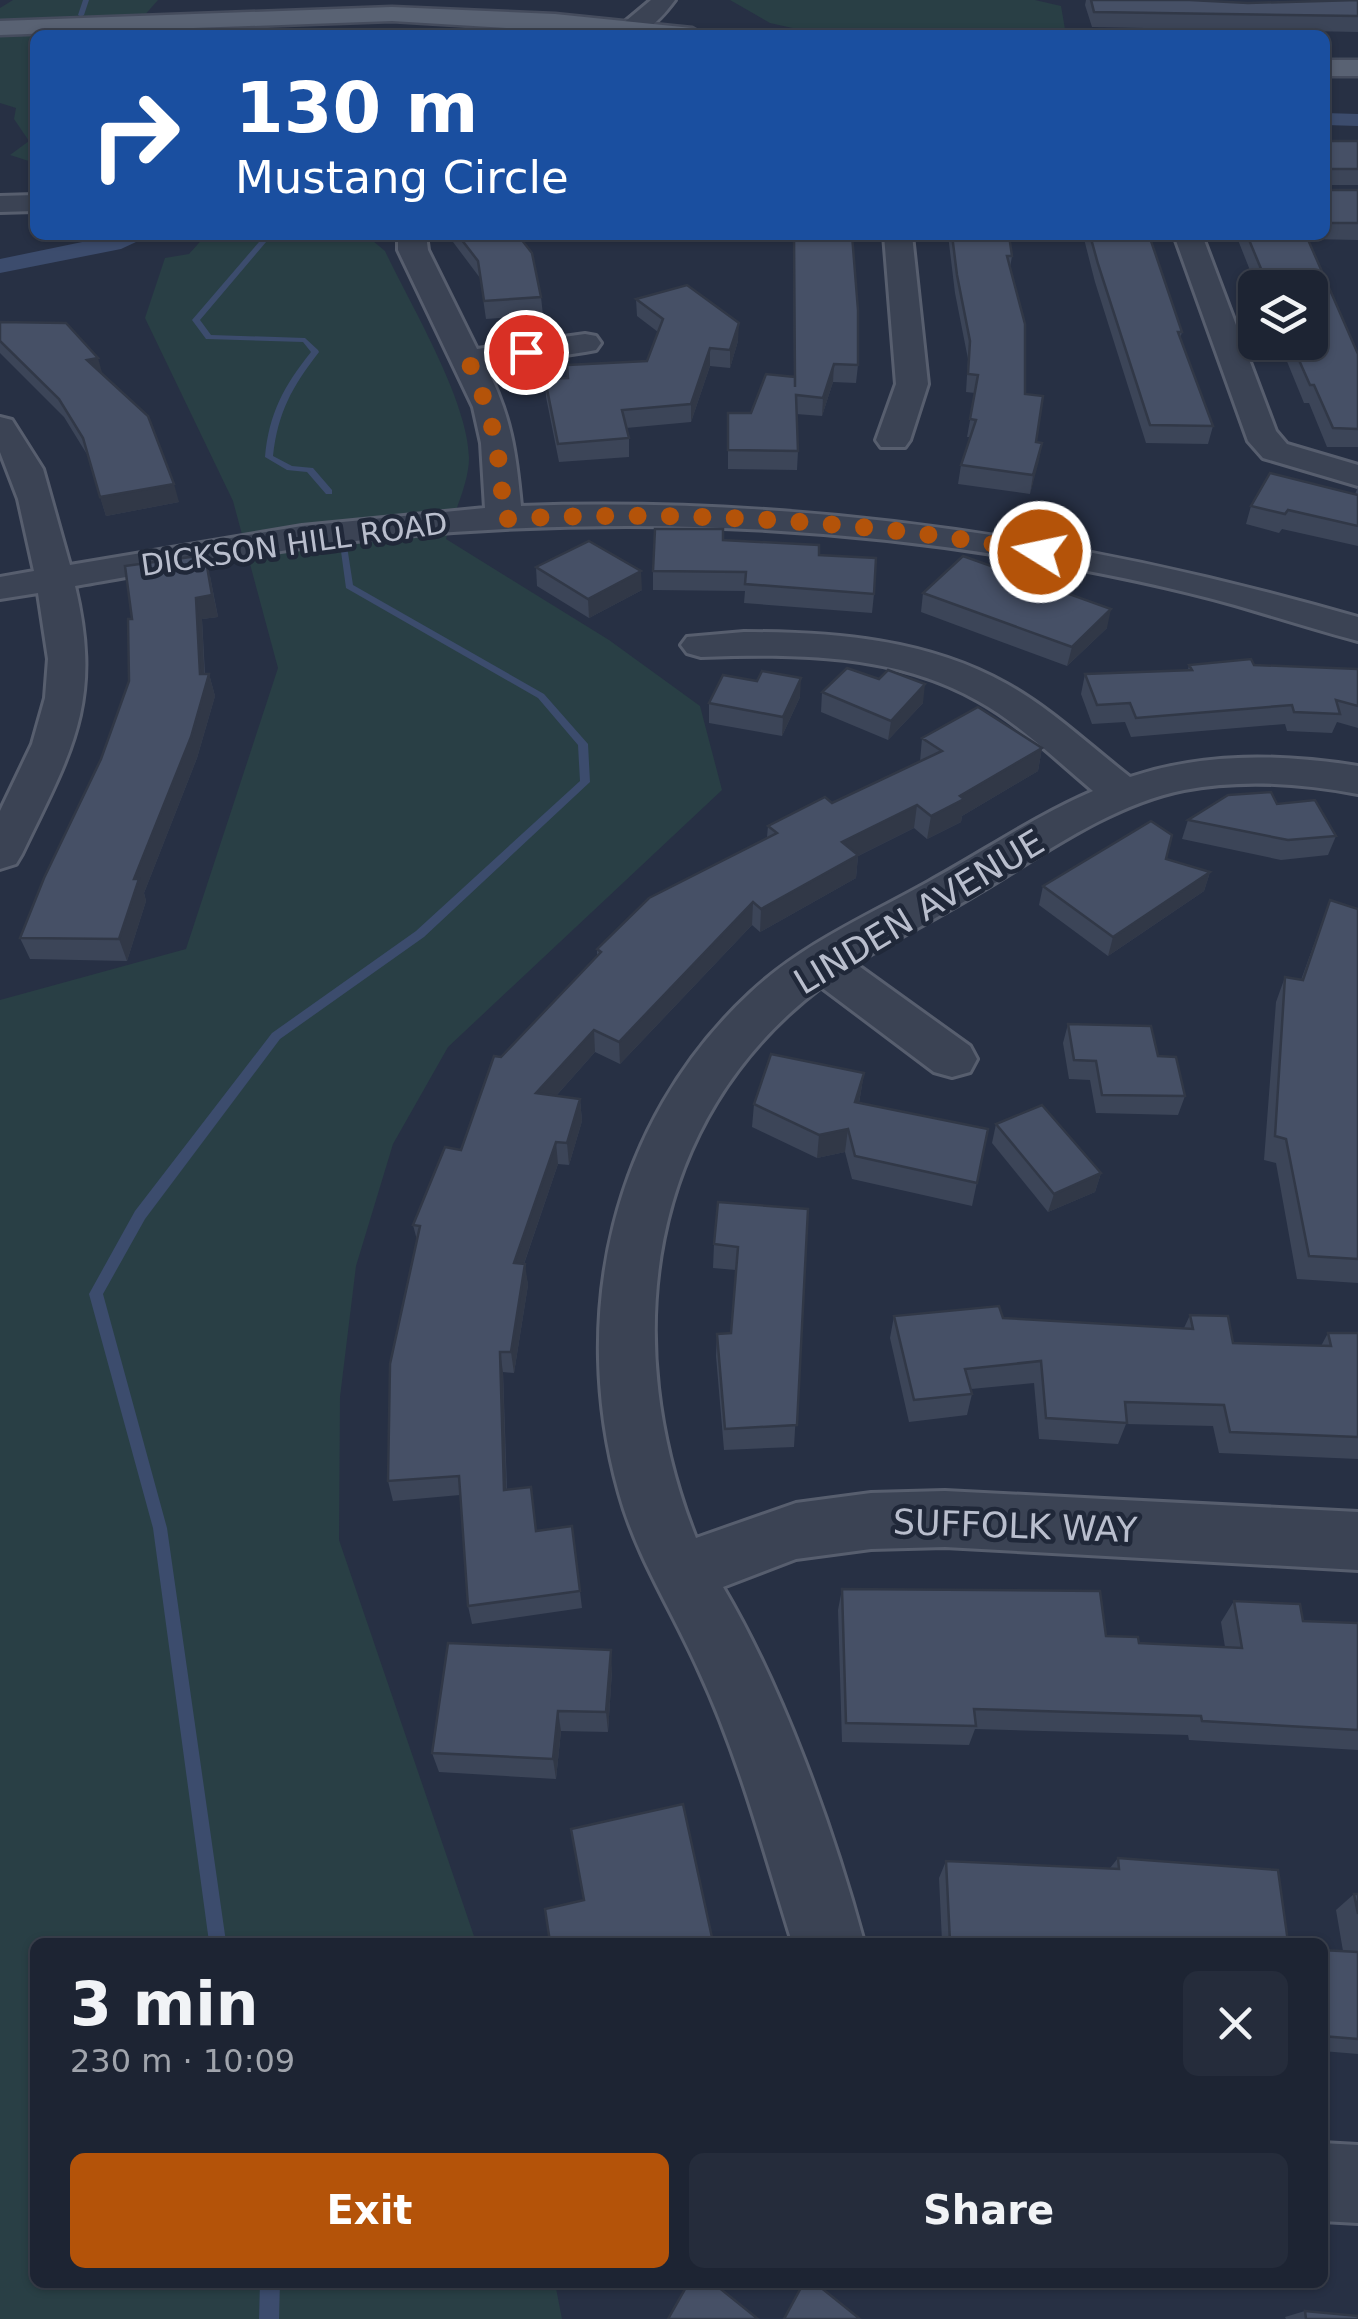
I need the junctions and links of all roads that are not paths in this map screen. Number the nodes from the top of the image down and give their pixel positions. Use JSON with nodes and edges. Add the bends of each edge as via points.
{"nodes":[{"id":1,"x":642,"y":0,"type":"edge"},
{"id":2,"x":664,"y":0,"type":"edge"},
{"id":3,"x":0,"y":28,"type":"edge"},
{"id":4,"x":247,"y":30,"type":"edge"},
{"id":5,"x":452,"y":30,"type":"edge"},
{"id":6,"x":608,"y":30,"type":"edge"},
{"id":7,"x":624,"y":30,"type":"edge"},
{"id":8,"x":627,"y":30,"type":"edge"},
{"id":9,"x":30,"y":38,"type":"edge"},
{"id":10,"x":0,"y":40,"type":"edge"},
{"id":11,"x":1330,"y":68,"type":"edge"},
{"id":12,"x":1358,"y":68,"type":"edge"},
{"id":13,"x":1330,"y":82,"type":"edge"},
{"id":14,"x":1358,"y":82,"type":"edge"},
{"id":15,"x":0,"y":204,"type":"edge"},
{"id":16,"x":30,"y":204,"type":"edge"},
{"id":17,"x":412,"y":240,"type":"edge"},
{"id":18,"x":898,"y":240,"type":"edge"},
{"id":19,"x":1190,"y":240,"type":"edge"},
{"id":20,"x":586,"y":343,"type":"dead end"},
{"id":21,"x":468,"y":360,"type":"junction"},
{"id":22,"x":0,"y":427,"type":"edge"},
{"id":23,"x":893,"y":440,"type":"dead end"},
{"id":24,"x":1358,"y":476,"type":"edge"},
{"id":25,"x":503,"y":506,"type":"junction"},
{"id":26,"x":0,"y":560,"type":"edge"},
{"id":27,"x":51,"y":565,"type":"junction"},
{"id":28,"x":0,"y":588,"type":"edge"},
{"id":29,"x":1358,"y":598,"type":"edge"},
{"id":30,"x":1358,"y":628,"type":"edge"},
{"id":31,"x":701,"y":645,"type":"dead end"},
{"id":32,"x":1358,"y":780,"type":"edge"},
{"id":33,"x":1125,"y":794,"type":"junction"},
{"id":34,"x":0,"y":854,"type":"edge"},
{"id":35,"x":823,"y":964,"type":"junction"},
{"id":36,"x":952,"y":1059,"type":"dead end"},
{"id":37,"x":1358,"y":1542,"type":"edge"},
{"id":38,"x":680,"y":1572,"type":"junction"},
{"id":39,"x":827,"y":1938,"type":"edge"},
{"id":40,"x":1328,"y":2182,"type":"edge"},
{"id":41,"x":1358,"y":2184,"type":"edge"}],
"edges":[{"from":1,"to":7,"type":"street","via":[[626,17]]},
{"from":2,"to":8,"type":"street"},
{"from":3,"to":6,"type":"main road","via":[[392,14],[502,17]]},
{"from":4,"to":5,"type":"main road"},
{"from":9,"to":10,"type":"main road"},
{"from":11,"to":12,"type":"main road"},
{"from":13,"to":14,"type":"main road"},
{"from":15,"to":16,"type":"street"},
{"from":17,"to":21,"type":"street"},
{"from":18,"to":23,"type":"street","via":[[912,384]]},
{"from":19,"to":24,"type":"street","via":[[1260,434],[1275,450]]},
{"from":20,"to":21,"type":"street"},
{"from":21,"to":25,"type":"street","via":[[490,407]]},
{"from":22,"to":27,"type":"street","via":[[22,458]]},
{"from":25,"to":27,"type":"street","name":"DICKSON HILL ROAD"},
{"from":25,"to":29,"type":"street","name":"DICKSON HILL ROAD","via":[[696,491],[922,508],[1124,540]]},
{"from":25,"to":30,"type":"street","name":"DICKSON HILL ROAD","via":[[916,533],[1156,574]]},
{"from":26,"to":27,"type":"street","name":"DICKSON HILL ROAD"},
{"from":27,"to":28,"type":"street","name":"DICKSON HILL ROAD"},
{"from":27,"to":34,"type":"street","via":[[68,678],[60,718]]},
{"from":31,"to":33,"type":"street","via":[[790,641],[906,656],[992,692]]},
{"from":32,"to":33,"type":"street","name":"LINDEN AVENUE","via":[[1242,770]]},
{"from":33,"to":35,"type":"street","name":"LINDEN AVENUE"},
{"from":35,"to":36,"type":"street"},
{"from":35,"to":38,"type":"street","name":"LINDEN AVENUE","via":[[768,1004],[724,1048],[689,1098],[640,1208],[626,1285],[626,1386],[648,1488]]},
{"from":37,"to":38,"type":"street","name":"SUFFOLK WAY","via":[[945,1519],[871,1521],[796,1532]]},
{"from":38,"to":39,"type":"street","name":"LINDEN AVENUE","via":[[724,1652],[775,1774]]},
{"from":40,"to":41,"type":"street"}]}
